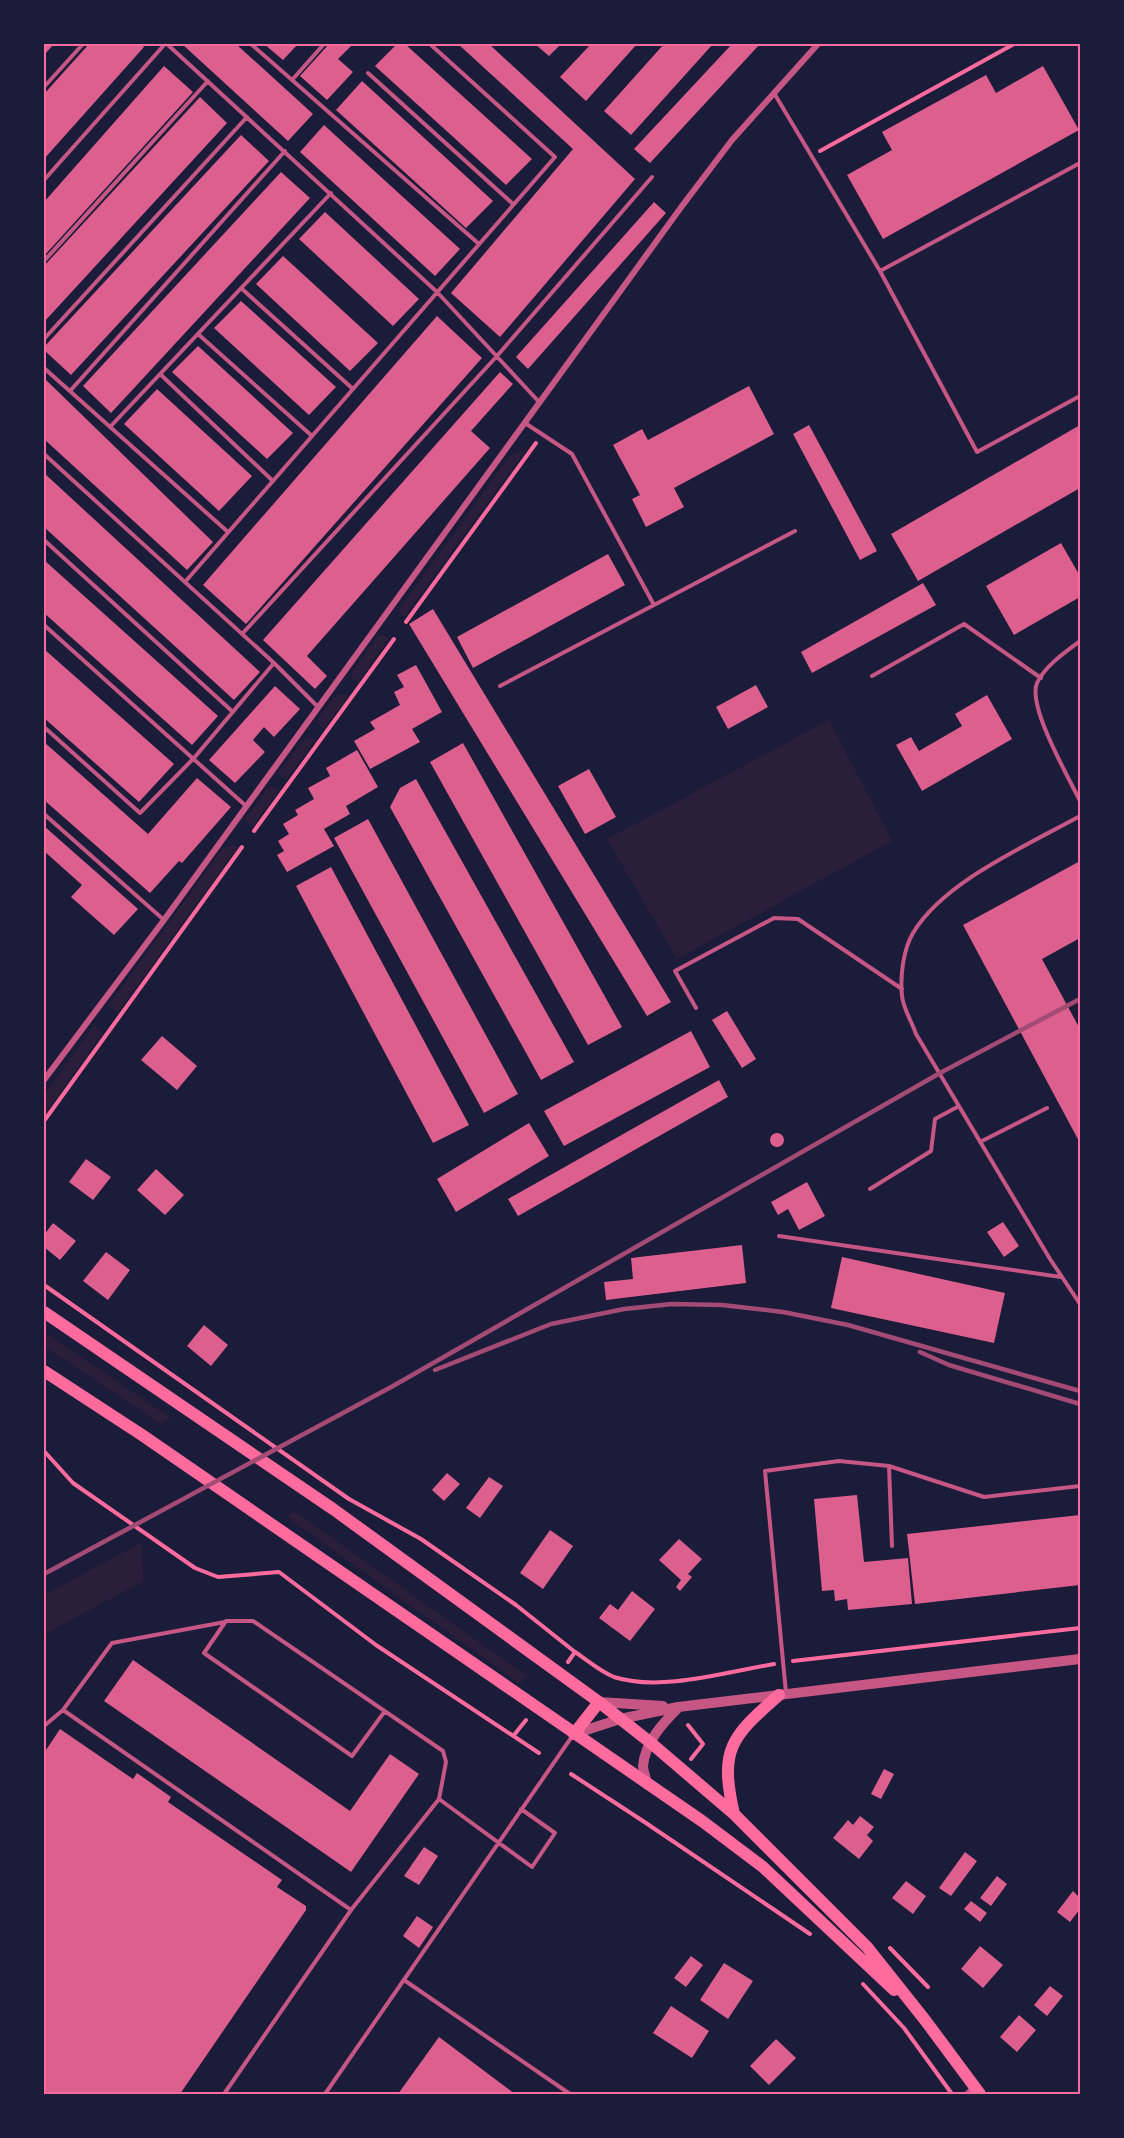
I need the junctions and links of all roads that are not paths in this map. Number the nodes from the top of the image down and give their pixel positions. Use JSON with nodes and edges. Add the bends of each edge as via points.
{"nodes":[{"id":1,"x":83,"y":44,"type":"edge"},
{"id":2,"x":166,"y":44,"type":"edge"},
{"id":3,"x":251,"y":44,"type":"edge"},
{"id":4,"x":324,"y":44,"type":"edge"},
{"id":5,"x":430,"y":44,"type":"edge"},
{"id":6,"x":818,"y":44,"type":"edge"},
{"id":7,"x":368,"y":73,"type":"dead end"},
{"id":8,"x":292,"y":80,"type":"junction"},
{"id":9,"x":208,"y":81,"type":"junction"},
{"id":10,"x":44,"y":87,"type":"edge"},
{"id":11,"x":774,"y":92,"type":"junction"},
{"id":12,"x":247,"y":117,"type":"junction"},
{"id":13,"x":285,"y":151,"type":"junction"},
{"id":14,"x":1080,"y":163,"type":"edge"},
{"id":15,"x":652,"y":177,"type":"dead end"},
{"id":16,"x":44,"y":180,"type":"edge"},
{"id":17,"x":331,"y":193,"type":"junction"},
{"id":18,"x":513,"y":204,"type":"junction"},
{"id":19,"x":479,"y":244,"type":"junction"},
{"id":20,"x":44,"y":261,"type":"edge"},
{"id":21,"x":880,"y":271,"type":"junction"},
{"id":22,"x":242,"y":288,"type":"junction"},
{"id":23,"x":437,"y":292,"type":"junction"},
{"id":24,"x":198,"y":334,"type":"junction"},
{"id":25,"x":44,"y":339,"type":"edge"},
{"id":26,"x":497,"y":356,"type":"junction"},
{"id":27,"x":44,"y":368,"type":"edge"},
{"id":28,"x":160,"y":374,"type":"junction"},
{"id":29,"x":353,"y":388,"type":"junction"},
{"id":30,"x":70,"y":392,"type":"junction"},
{"id":31,"x":1080,"y":396,"type":"edge"},
{"id":32,"x":540,"y":403,"type":"junction"},
{"id":33,"x":525,"y":423,"type":"junction"},
{"id":34,"x":110,"y":427,"type":"junction"},
{"id":35,"x":312,"y":435,"type":"junction"},
{"id":36,"x":44,"y":454,"type":"edge"},
{"id":37,"x":273,"y":481,"type":"junction"},
{"id":38,"x":795,"y":531,"type":"dead end"},
{"id":39,"x":228,"y":532,"type":"junction"},
{"id":40,"x":44,"y":540,"type":"edge"},
{"id":41,"x":185,"y":582,"type":"junction"},
{"id":42,"x":654,"y":605,"type":"junction"},
{"id":43,"x":44,"y":625,"type":"edge"},
{"id":44,"x":242,"y":634,"type":"junction"},
{"id":45,"x":1080,"y":641,"type":"edge"},
{"id":46,"x":274,"y":663,"type":"junction"},
{"id":47,"x":872,"y":676,"type":"dead end"},
{"id":48,"x":1041,"y":678,"type":"junction"},
{"id":49,"x":500,"y":686,"type":"dead end"},
{"id":50,"x":318,"y":706,"type":"junction"},
{"id":51,"x":233,"y":712,"type":"junction"},
{"id":52,"x":44,"y":727,"type":"edge"},
{"id":53,"x":194,"y":758,"type":"junction"},
{"id":54,"x":1080,"y":801,"type":"edge"},
{"id":55,"x":246,"y":806,"type":"junction"},
{"id":56,"x":44,"y":814,"type":"edge"},
{"id":57,"x":1080,"y":816,"type":"edge"},
{"id":58,"x":164,"y":920,"type":"junction"},
{"id":59,"x":902,"y":989,"type":"junction"},
{"id":60,"x":696,"y":1008,"type":"dead end"},
{"id":61,"x":44,"y":1080,"type":"edge"},
{"id":62,"x":959,"y":1106,"type":"junction"},
{"id":63,"x":1047,"y":1108,"type":"dead end"},
{"id":64,"x":981,"y":1142,"type":"junction"},
{"id":65,"x":870,"y":1189,"type":"dead end"},
{"id":66,"x":779,"y":1236,"type":"dead end"},
{"id":67,"x":1062,"y":1278,"type":"junction"},
{"id":68,"x":1080,"y":1304,"type":"edge"},
{"id":69,"x":44,"y":1312,"type":"edge"},
{"id":70,"x":44,"y":1371,"type":"edge"},
{"id":71,"x":889,"y":1466,"type":"junction"},
{"id":72,"x":1080,"y":1486,"type":"edge"},
{"id":73,"x":892,"y":1546,"type":"dead end"},
{"id":74,"x":226,"y":1622,"type":"junction"},
{"id":75,"x":1080,"y":1659,"type":"edge"},
{"id":76,"x":782,"y":1694,"type":"junction"},
{"id":77,"x":599,"y":1702,"type":"junction"},
{"id":78,"x":678,"y":1707,"type":"junction"},
{"id":79,"x":63,"y":1710,"type":"junction"},
{"id":80,"x":385,"y":1711,"type":"junction"},
{"id":81,"x":620,"y":1719,"type":"junction"},
{"id":82,"x":44,"y":1726,"type":"edge"},
{"id":83,"x":574,"y":1734,"type":"junction"},
{"id":84,"x":651,"y":1743,"type":"junction"},
{"id":85,"x":648,"y":1785,"type":"junction"},
{"id":86,"x":440,"y":1799,"type":"junction"},
{"id":87,"x":521,"y":1809,"type":"junction"},
{"id":88,"x":734,"y":1814,"type":"junction"},
{"id":89,"x":498,"y":1842,"type":"junction"},
{"id":90,"x":351,"y":1910,"type":"junction"},
{"id":91,"x":404,"y":1980,"type":"junction"},
{"id":92,"x":925,"y":2020,"type":"junction"},
{"id":93,"x":973,"y":2091,"type":"edge"},
{"id":94,"x":224,"y":2094,"type":"edge"},
{"id":95,"x":324,"y":2094,"type":"edge"},
{"id":96,"x":570,"y":2094,"type":"edge"}],
"edges":[{"from":1,"to":10,"type":"lane"},
{"from":2,"to":9,"type":"lane"},
{"from":2,"to":16,"type":"lane"},
{"from":3,"to":8,"type":"lane"},
{"from":4,"to":8,"type":"lane"},
{"from":5,"to":18,"type":"lane","via":[[555,156]]},
{"from":6,"to":11,"type":"street"},
{"from":7,"to":18,"type":"lane"},
{"from":8,"to":19,"type":"lane"},
{"from":9,"to":12,"type":"lane"},
{"from":9,"to":20,"type":"lane"},
{"from":11,"to":21,"type":"lane"},
{"from":11,"to":32,"type":"street","via":[[725,150]]},
{"from":12,"to":13,"type":"lane"},
{"from":12,"to":25,"type":"lane"},
{"from":13,"to":17,"type":"lane"},
{"from":13,"to":30,"type":"lane"},
{"from":14,"to":21,"type":"lane"},
{"from":15,"to":26,"type":"lane"},
{"from":17,"to":22,"type":"lane"},
{"from":17,"to":23,"type":"lane"},
{"from":18,"to":19,"type":"lane"},
{"from":19,"to":23,"type":"lane"},
{"from":21,"to":31,"type":"lane","via":[[977,452]]},
{"from":22,"to":24,"type":"lane"},
{"from":22,"to":29,"type":"lane"},
{"from":23,"to":26,"type":"lane"},
{"from":23,"to":29,"type":"lane"},
{"from":24,"to":28,"type":"lane"},
{"from":24,"to":35,"type":"lane"},
{"from":26,"to":32,"type":"lane"},
{"from":26,"to":44,"type":"lane"},
{"from":27,"to":30,"type":"lane"},
{"from":28,"to":34,"type":"lane"},
{"from":28,"to":37,"type":"lane"},
{"from":29,"to":35,"type":"lane"},
{"from":30,"to":34,"type":"lane"},
{"from":32,"to":33,"type":"street"},
{"from":33,"to":42,"type":"lane","via":[[572,454]]},
{"from":33,"to":50,"type":"street"},
{"from":34,"to":39,"type":"lane"},
{"from":35,"to":37,"type":"lane"},
{"from":36,"to":41,"type":"lane"},
{"from":37,"to":39,"type":"lane"},
{"from":38,"to":42,"type":"lane"},
{"from":39,"to":41,"type":"lane"},
{"from":40,"to":51,"type":"lane"},
{"from":41,"to":44,"type":"lane"},
{"from":42,"to":49,"type":"lane"},
{"from":43,"to":53,"type":"lane"},
{"from":44,"to":46,"type":"lane"},
{"from":45,"to":48,"type":"lane"},
{"from":46,"to":50,"type":"lane"},
{"from":46,"to":51,"type":"lane"},
{"from":47,"to":48,"type":"lane","via":[[964,624]]},
{"from":48,"to":54,"type":"lane","via":[[1036,695],[1044,728]]},
{"from":50,"to":55,"type":"street"},
{"from":51,"to":53,"type":"lane"},
{"from":52,"to":53,"type":"lane","via":[[140,813]]},
{"from":53,"to":55,"type":"lane"},
{"from":55,"to":58,"type":"street"},
{"from":56,"to":58,"type":"lane"},
{"from":57,"to":59,"type":"lane","via":[[984,869],[940,900],[912,934],[903,964]]},
{"from":58,"to":61,"type":"street"},
{"from":59,"to":60,"type":"lane","via":[[798,919],[774,918],[675,971]]},
{"from":59,"to":62,"type":"lane","via":[[916,1034]]},
{"from":62,"to":64,"type":"lane"},
{"from":62,"to":65,"type":"lane","via":[[935,1119],[931,1151]]},
{"from":63,"to":64,"type":"lane"},
{"from":64,"to":67,"type":"lane"},
{"from":66,"to":67,"type":"lane"},
{"from":67,"to":68,"type":"lane"},
{"from":69,"to":77,"type":"main road","via":[[333,1509]]},
{"from":70,"to":83,"type":"main road"},
{"from":71,"to":72,"type":"lane","via":[[984,1497]]},
{"from":71,"to":73,"type":"lane"},
{"from":71,"to":76,"type":"lane","via":[[839,1461],[765,1471],[783,1663]]},
{"from":74,"to":79,"type":"lane","via":[[111,1643]]},
{"from":74,"to":80,"type":"lane","via":[[253,1621]]},
{"from":74,"to":80,"type":"lane","via":[[204,1653],[352,1756]]},
{"from":75,"to":76,"type":"street"},
{"from":76,"to":78,"type":"street"},
{"from":76,"to":88,"type":"main road","via":[[740,1731],[730,1750],[728,1790]]},
{"from":77,"to":78,"type":"street"},
{"from":77,"to":81,"type":"main road"},
{"from":77,"to":83,"type":"main road"},
{"from":78,"to":81,"type":"street"},
{"from":78,"to":84,"type":"street"},
{"from":79,"to":82,"type":"lane"},
{"from":79,"to":90,"type":"lane"},
{"from":80,"to":86,"type":"lane","via":[[443,1751],[446,1762]]},
{"from":81,"to":83,"type":"street"},
{"from":81,"to":84,"type":"main road"},
{"from":83,"to":85,"type":"main road"},
{"from":83,"to":87,"type":"lane"},
{"from":84,"to":85,"type":"street","via":[[643,1766]]},
{"from":84,"to":88,"type":"main road"},
{"from":85,"to":92,"type":"main road","via":[[763,1867]]},
{"from":86,"to":89,"type":"lane"},
{"from":86,"to":90,"type":"lane"},
{"from":87,"to":89,"type":"lane"},
{"from":87,"to":89,"type":"lane","via":[[555,1833],[532,1867]]},
{"from":88,"to":92,"type":"main road","via":[[867,1947]]},
{"from":89,"to":91,"type":"lane"},
{"from":90,"to":94,"type":"lane"},
{"from":91,"to":95,"type":"lane"},
{"from":91,"to":96,"type":"lane"},
{"from":92,"to":93,"type":"main road"}]}
